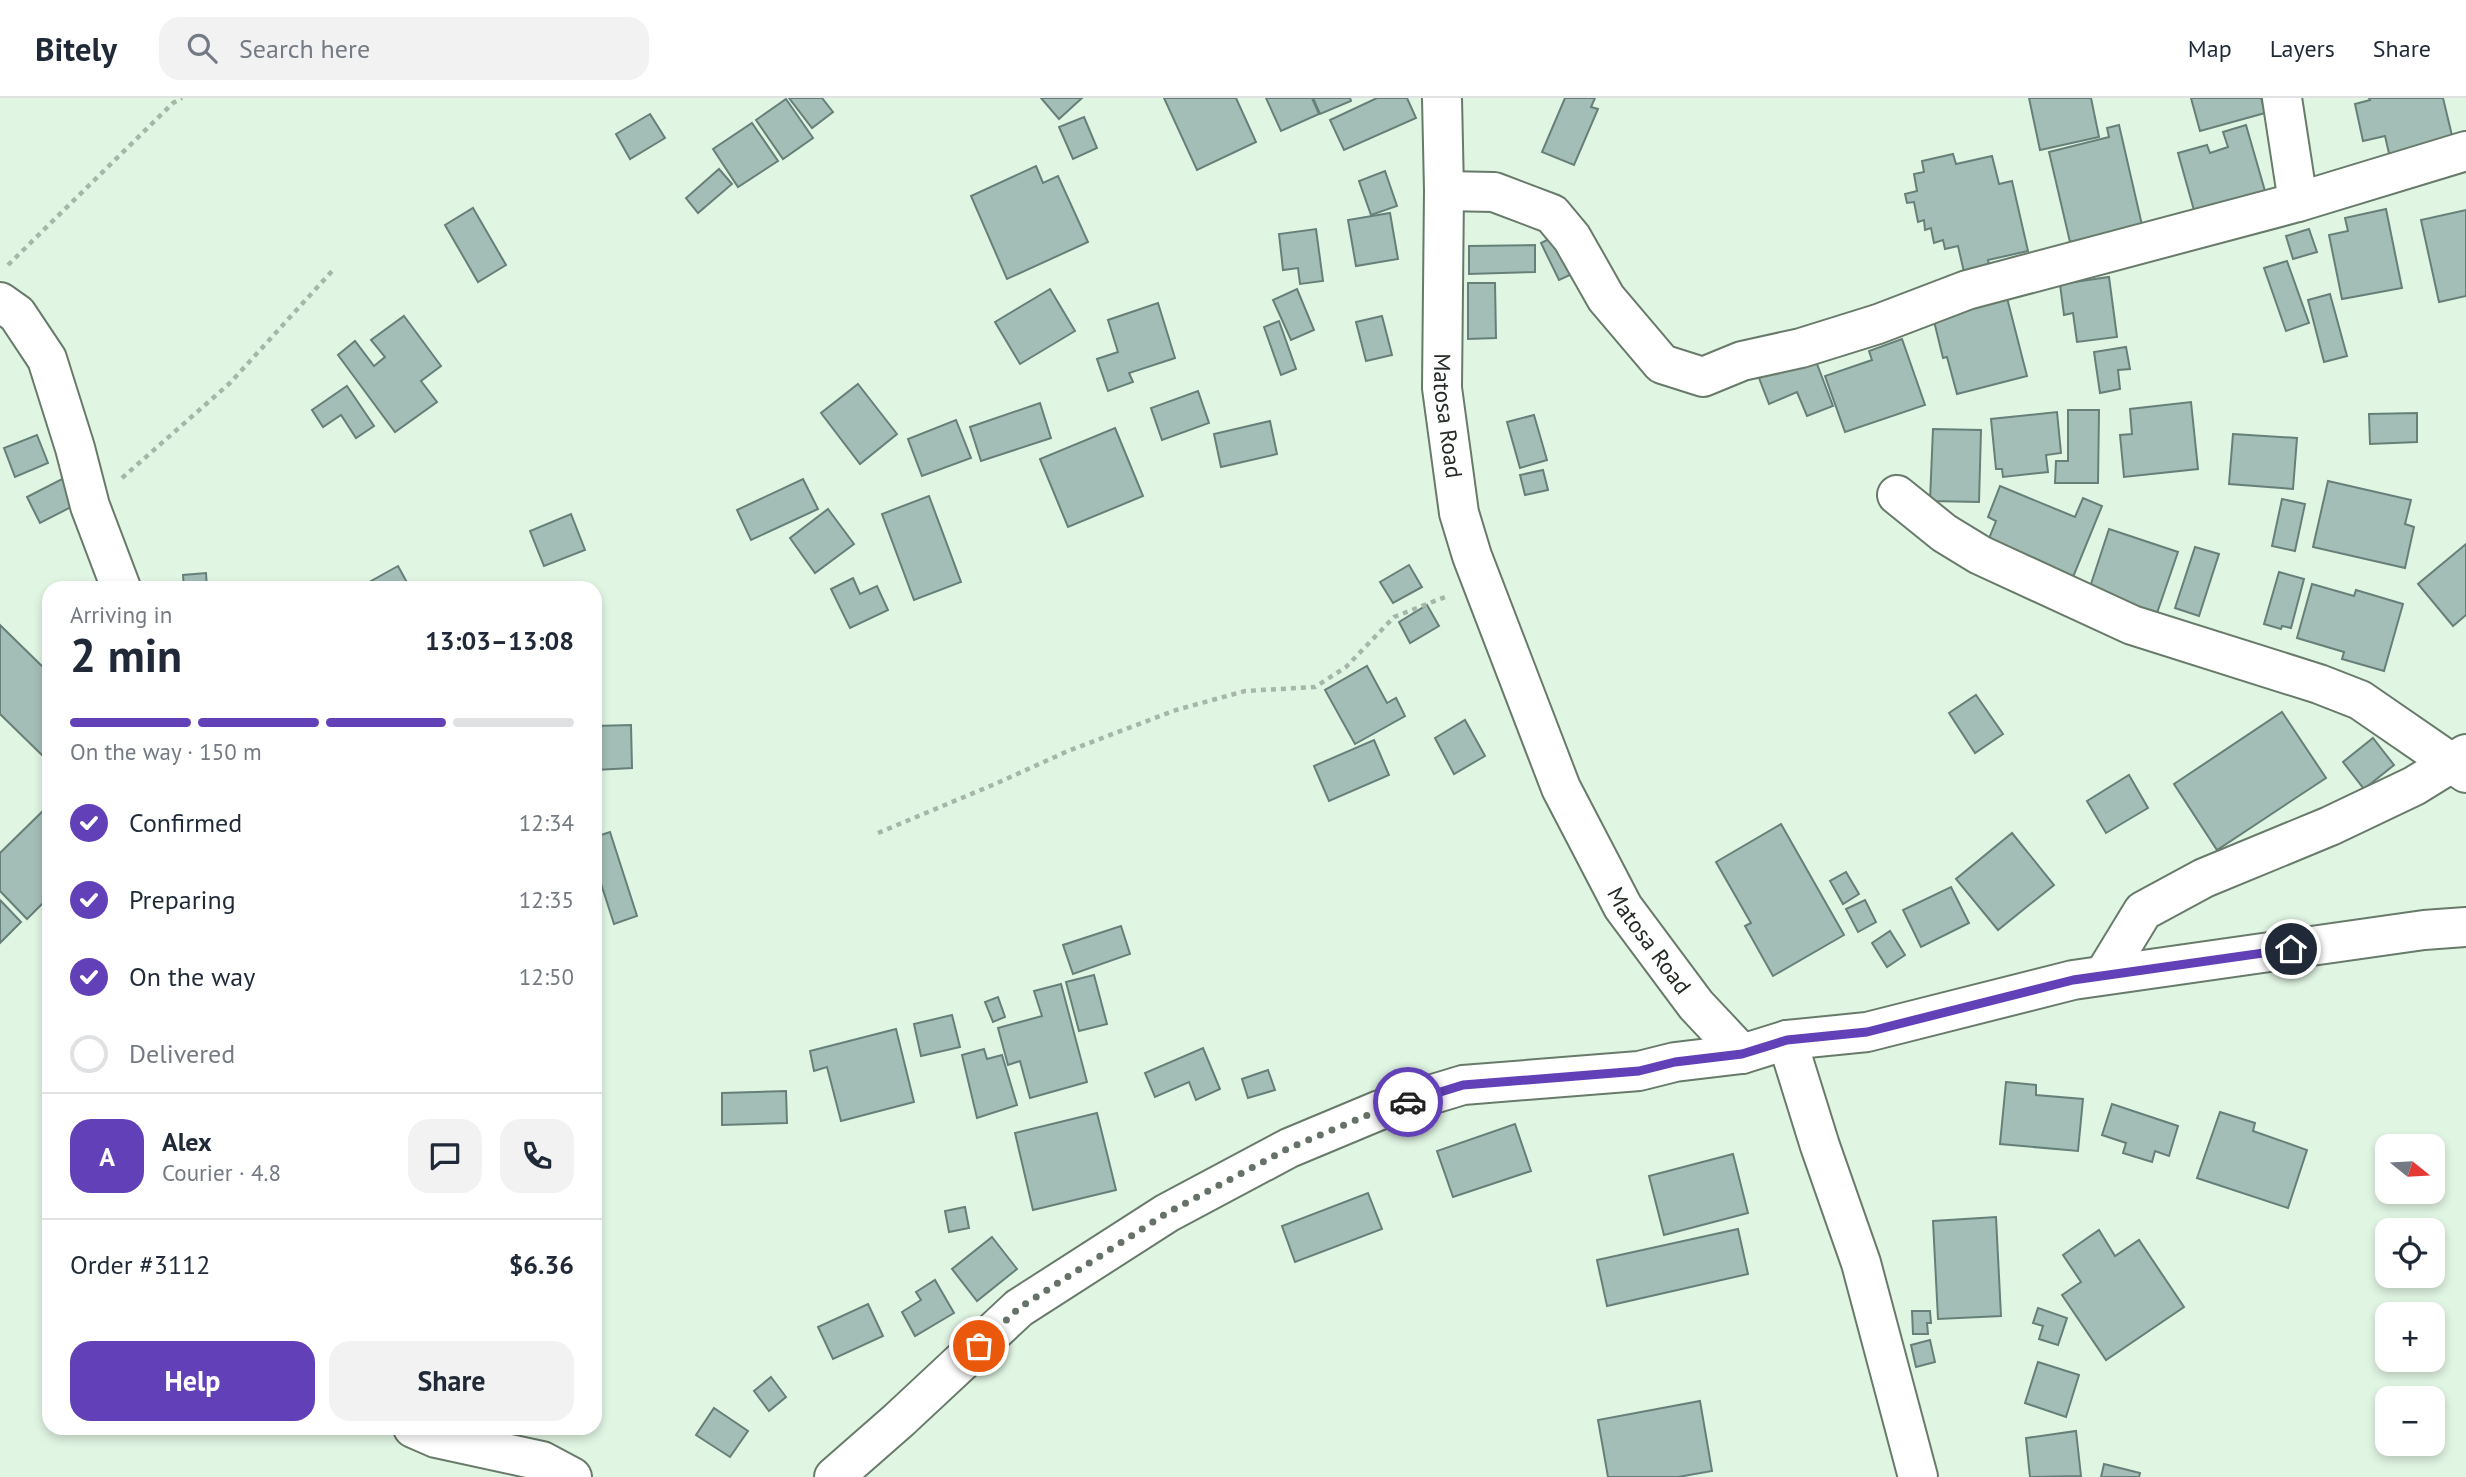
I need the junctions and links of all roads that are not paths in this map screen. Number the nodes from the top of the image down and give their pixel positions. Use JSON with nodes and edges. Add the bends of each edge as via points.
{"nodes":[{"id":1,"x":1442,"y":98,"type":"edge"},
{"id":2,"x":2283,"y":98,"type":"edge"},
{"id":3,"x":2466,"y":152,"type":"edge"},
{"id":4,"x":1444,"y":191,"type":"junction"},
{"id":5,"x":2298,"y":202,"type":"junction"},
{"id":6,"x":0,"y":302,"type":"edge"},
{"id":7,"x":1897,"y":495,"type":"dead end"},
{"id":8,"x":118,"y":581,"type":"edge"},
{"id":9,"x":2461,"y":764,"type":"edge"},
{"id":10,"x":2466,"y":927,"type":"edge"},
{"id":11,"x":2104,"y":975,"type":"junction"},
{"id":12,"x":1787,"y":1040,"type":"junction"},
{"id":13,"x":1742,"y":1054,"type":"junction"},
{"id":14,"x":429,"y":1435,"type":"edge"},
{"id":15,"x":572,"y":1477,"type":"edge"},
{"id":16,"x":834,"y":1477,"type":"edge"},
{"id":17,"x":1918,"y":1477,"type":"edge"}],
"edges":[{"from":1,"to":4,"type":"street","name":"Matosa Road"},
{"from":2,"to":5,"type":"street"},
{"from":3,"to":5,"type":"street"},
{"from":4,"to":5,"type":"street","via":[[1494,192],[1552,214],[1606,299],[1662,364],[1703,377],[1742,361],[1878,324],[1967,290]]},
{"from":4,"to":13,"type":"street","name":"Matosa Road","via":[[1442,388],[1459,513],[1482,583],[1561,789],[1623,907],[1696,1005]]},
{"from":6,"to":8,"type":"street","via":[[17,314],[47,359],[90,506]]},
{"from":7,"to":9,"type":"street","via":[[1980,555],[2132,625],[2360,700]]},
{"from":9,"to":11,"type":"street","via":[[2330,826],[2204,878],[2143,911]]},
{"from":10,"to":11,"type":"street"},
{"from":11,"to":12,"type":"street","via":[[1867,1032]]},
{"from":12,"to":13,"type":"street"},
{"from":12,"to":17,"type":"street","via":[[1861,1263]]},
{"from":13,"to":16,"type":"street","via":[[1639,1071],[1463,1085],[1380,1110],[1289,1148],[1167,1213],[1019,1308]]},
{"from":14,"to":15,"type":"street","via":[[542,1461]]}]}
